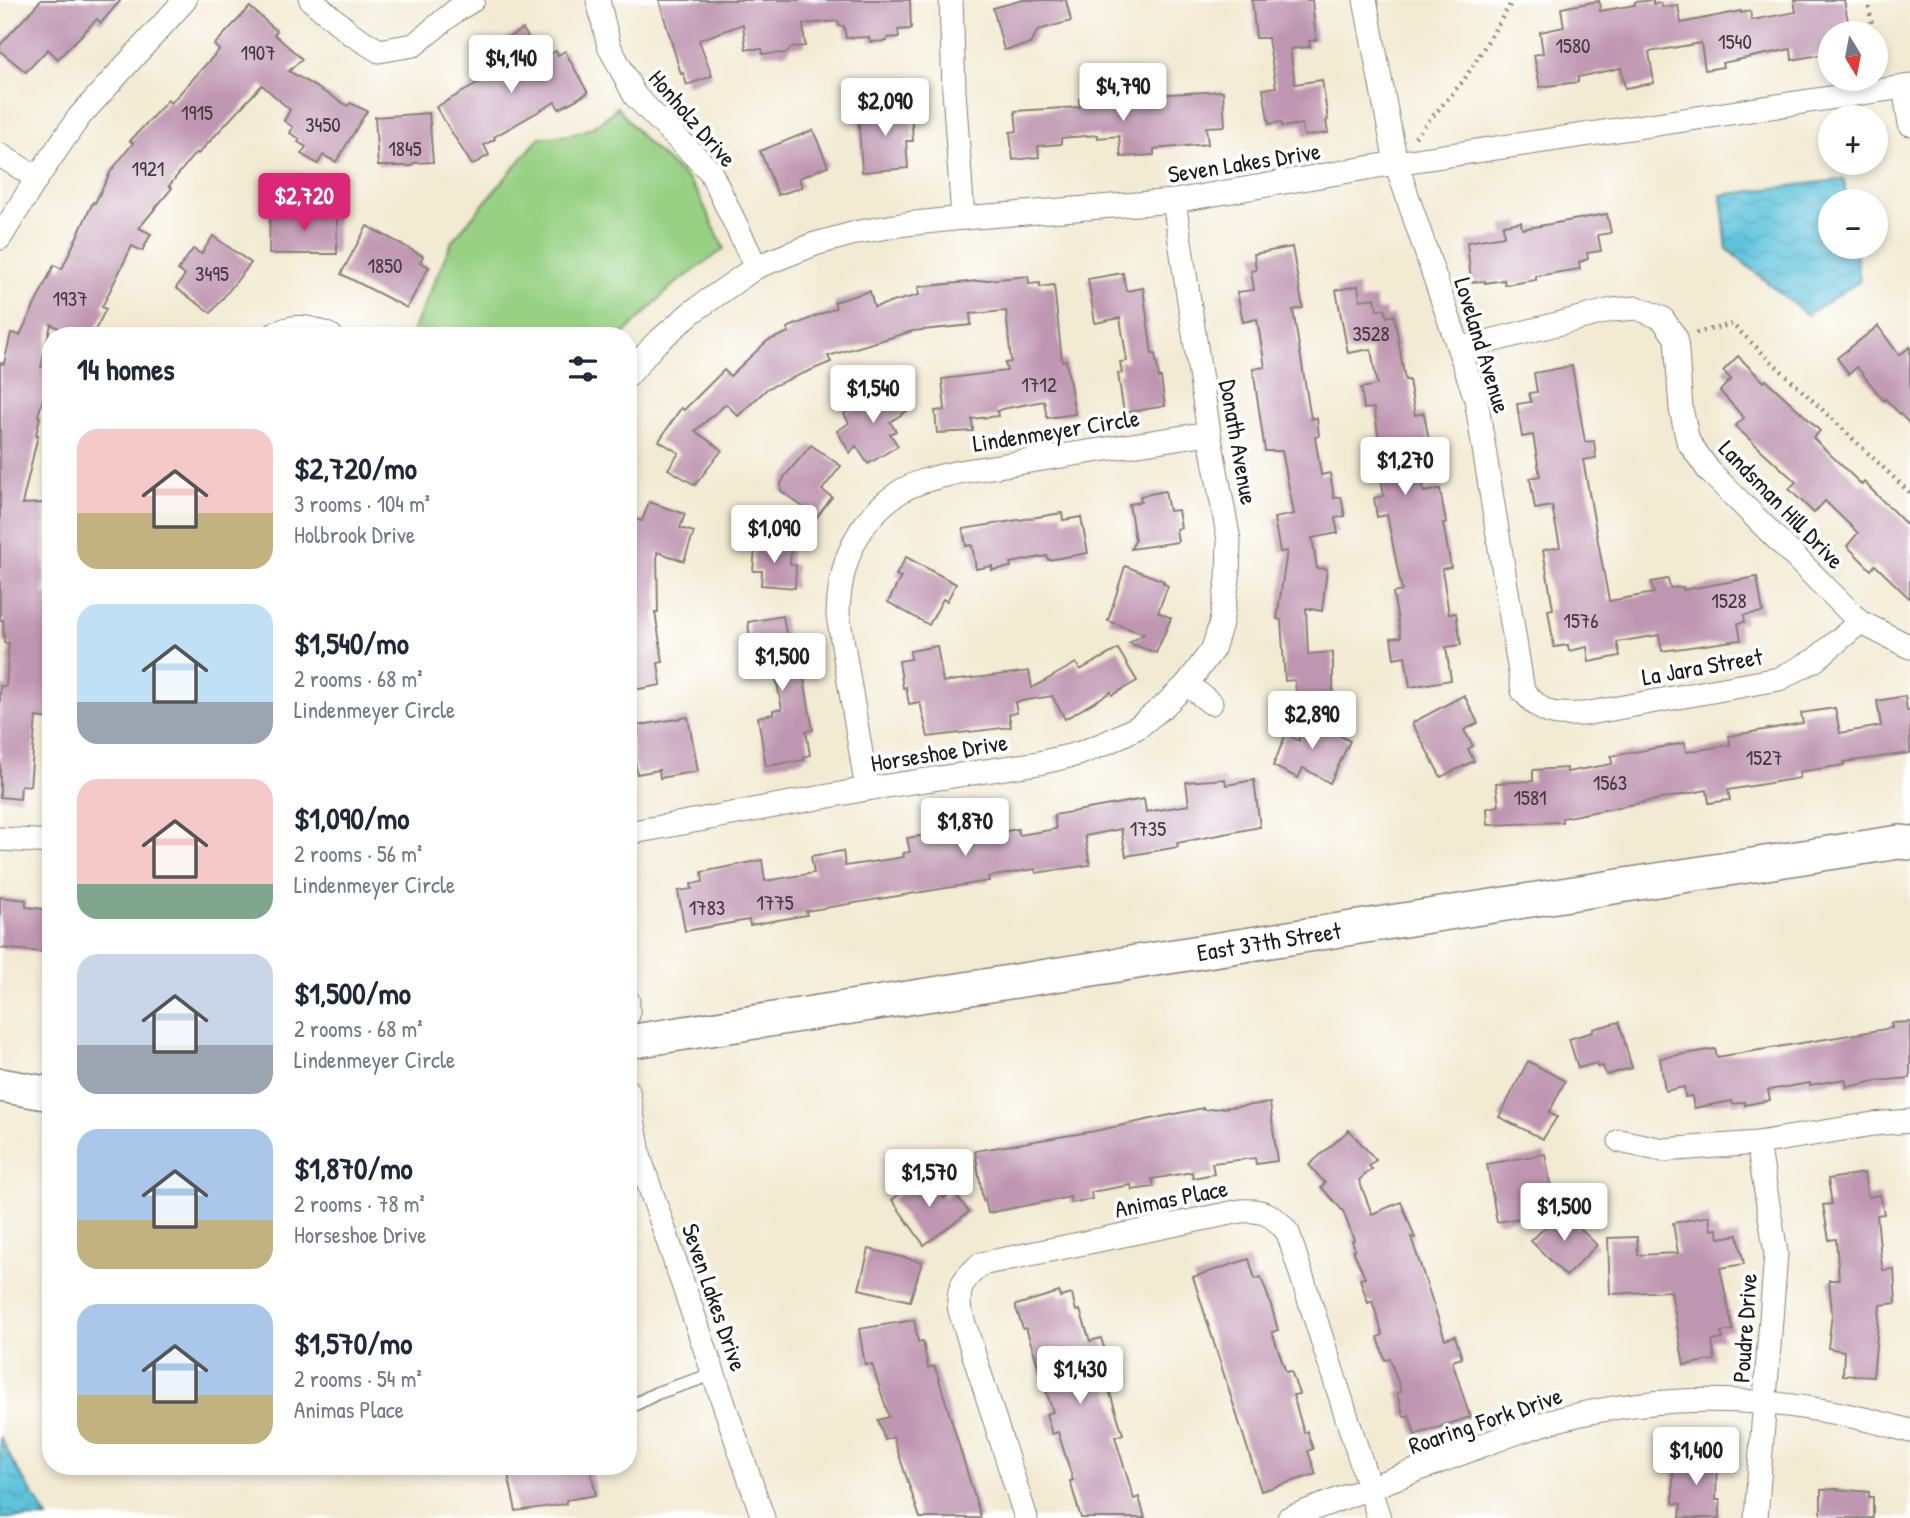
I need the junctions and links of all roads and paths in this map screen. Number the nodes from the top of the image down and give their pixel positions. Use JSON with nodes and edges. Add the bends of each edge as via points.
{"nodes":[{"id":1,"x":184,"y":0,"type":"edge"},
{"id":2,"x":311,"y":0,"type":"edge"},
{"id":3,"x":473,"y":0,"type":"edge"},
{"id":4,"x":598,"y":0,"type":"edge"},
{"id":5,"x":951,"y":0,"type":"edge"},
{"id":6,"x":1365,"y":0,"type":"edge"},
{"id":7,"x":1513,"y":0,"type":"edge"},
{"id":8,"x":1868,"y":0,"type":"edge"},
{"id":9,"x":1871,"y":21,"type":"edge"},
{"id":10,"x":1907,"y":86,"type":"edge"},
{"id":11,"x":1910,"y":124,"type":"edge"},
{"id":12,"x":1415,"y":137,"type":"dead end"},
{"id":13,"x":0,"y":155,"type":"edge"},
{"id":14,"x":1396,"y":163,"type":"junction"},
{"id":15,"x":37,"y":178,"type":"junction"},
{"id":16,"x":1174,"y":201,"type":"junction"},
{"id":17,"x":963,"y":218,"type":"junction"},
{"id":18,"x":0,"y":239,"type":"edge"},
{"id":19,"x":756,"y":267,"type":"junction"},
{"id":20,"x":1676,"y":338,"type":"junction"},
{"id":21,"x":1459,"y":349,"type":"junction"},
{"id":22,"x":637,"y":365,"type":"edge"},
{"id":23,"x":1209,"y":433,"type":"junction"},
{"id":24,"x":1910,"y":493,"type":"edge"},
{"id":25,"x":1860,"y":622,"type":"junction"},
{"id":26,"x":1910,"y":647,"type":"edge"},
{"id":27,"x":1187,"y":684,"type":"junction"},
{"id":28,"x":1211,"y":703,"type":"dead end"},
{"id":29,"x":1537,"y":706,"type":"joint"},
{"id":30,"x":867,"y":789,"type":"junction"},
{"id":31,"x":638,"y":831,"type":"edge"},
{"id":32,"x":0,"y":839,"type":"edge"},
{"id":33,"x":42,"y":841,"type":"edge"},
{"id":34,"x":1910,"y":842,"type":"edge"},
{"id":35,"x":637,"y":1041,"type":"edge"},
{"id":36,"x":0,"y":1085,"type":"edge"},
{"id":37,"x":42,"y":1092,"type":"edge"},
{"id":38,"x":1910,"y":1121,"type":"edge"},
{"id":39,"x":1620,"y":1141,"type":"dead end"},
{"id":40,"x":637,"y":1142,"type":"edge"},
{"id":41,"x":1758,"y":1143,"type":"junction"},
{"id":42,"x":714,"y":1374,"type":"junction"},
{"id":43,"x":1765,"y":1401,"type":"junction"},
{"id":44,"x":637,"y":1403,"type":"edge"},
{"id":45,"x":1910,"y":1431,"type":"edge"},
{"id":46,"x":1370,"y":1488,"type":"junction"},
{"id":47,"x":763,"y":1518,"type":"edge"},
{"id":48,"x":1026,"y":1518,"type":"edge"},
{"id":49,"x":1289,"y":1518,"type":"edge"},
{"id":50,"x":1379,"y":1518,"type":"edge"},
{"id":51,"x":1756,"y":1518,"type":"edge"}],
"edges":[{"from":1,"to":15,"type":"street","via":[[79,117]]},
{"from":2,"to":3,"type":"street","via":[[379,51],[414,45]]},
{"from":4,"to":19,"type":"street","name":"Honholz Drive","via":[[609,46],[635,96],[710,171]]},
{"from":5,"to":17,"type":"street"},
{"from":6,"to":14,"type":"street","name":"Loveland Avenue"},
{"from":7,"to":12,"type":"path","via":[[1464,80]]},
{"from":8,"to":9,"type":"path"},
{"from":10,"to":11,"type":"street"},
{"from":10,"to":14,"type":"street","name":"Seven Lakes Drive"},
{"from":13,"to":15,"type":"street"},
{"from":14,"to":16,"type":"street","name":"Seven Lakes Drive"},
{"from":14,"to":21,"type":"street","name":"Loveland Avenue"},
{"from":15,"to":18,"type":"street"},
{"from":16,"to":17,"type":"street","name":"Seven Lakes Drive"},
{"from":16,"to":23,"type":"street","name":"Donath Avenue"},
{"from":17,"to":19,"type":"street","name":"Seven Lakes Drive","via":[[859,232]]},
{"from":19,"to":22,"type":"street","name":"Seven Lakes Drive","via":[[692,312]]},
{"from":20,"to":21,"type":"street","via":[[1662,318],[1637,308],[1612,310]]},
{"from":20,"to":24,"type":"path","via":[[1732,324]]},
{"from":20,"to":25,"type":"street","name":"Landsman Hill Drive","via":[[1681,409],[1689,441],[1709,471]]},
{"from":21,"to":29,"type":"street","name":"Loveland Avenue","via":[[1476,399],[1523,691]]},
{"from":23,"to":27,"type":"street","name":"Donath Avenue","via":[[1229,540],[1228,579],[1213,649]]},
{"from":23,"to":30,"type":"street","name":"Lindenmeyer Circle","via":[[959,472],[898,492],[879,509],[849,550],[838,591]]},
{"from":25,"to":26,"type":"street","name":"Landsman Hill Drive"},
{"from":25,"to":29,"type":"street","name":"La Jara Street","via":[[1815,660],[1779,679],[1584,714],[1554,715]]},
{"from":27,"to":28,"type":"street"},
{"from":27,"to":30,"type":"street","name":"Horseshoe Drive","via":[[1138,727],[1078,754]]},
{"from":30,"to":31,"type":"street","name":"Horseshoe Drive"},
{"from":32,"to":33,"type":"street"},
{"from":34,"to":35,"type":"main road","name":"East 37th Street"},
{"from":36,"to":37,"type":"main road"},
{"from":38,"to":41,"type":"street"},
{"from":39,"to":41,"type":"street","via":[[1663,1150]]},
{"from":40,"to":42,"type":"street","name":"Seven Lakes Drive"},
{"from":41,"to":43,"type":"street","name":"Poudre Drive","via":[[1776,1253]]},
{"from":42,"to":44,"type":"lane"},
{"from":42,"to":47,"type":"street","name":"Seven Lakes Drive"},
{"from":43,"to":45,"type":"street","name":"Roaring Fork Drive","via":[[1820,1408]]},
{"from":43,"to":46,"type":"street","name":"Roaring Fork Drive","via":[[1678,1400],[1564,1418]]},
{"from":43,"to":51,"type":"street","name":"Poudre Drive"},
{"from":46,"to":48,"type":"street","name":"Animas Place","via":[[1288,1233],[1270,1214],[1241,1210],[981,1264],[964,1278],[960,1311]]},
{"from":46,"to":49,"type":"street","name":"Roaring Fork Drive"},
{"from":46,"to":50,"type":"street","name":"Animas Place"}]}
